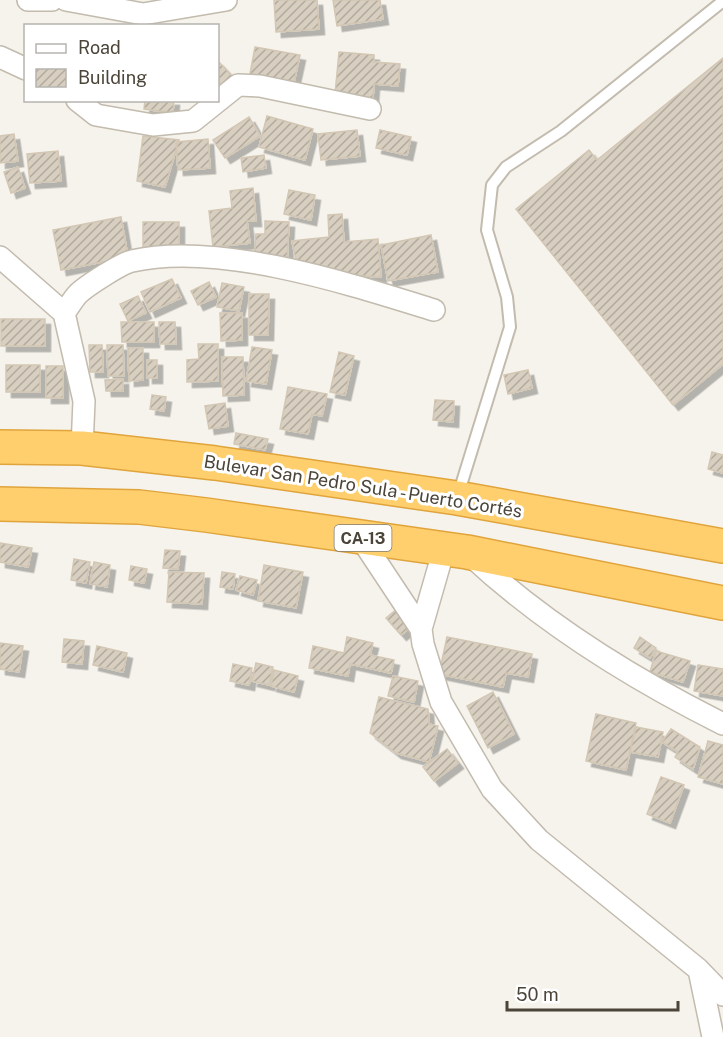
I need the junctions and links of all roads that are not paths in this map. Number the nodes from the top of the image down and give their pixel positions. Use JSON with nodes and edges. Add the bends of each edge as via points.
{"nodes":[{"id":1,"x":28,"y":0,"type":"edge"},
{"id":2,"x":52,"y":0,"type":"edge"},
{"id":3,"x":66,"y":0,"type":"edge"},
{"id":4,"x":226,"y":0,"type":"edge"},
{"id":5,"x":723,"y":1,"type":"edge"},
{"id":6,"x":142,"y":7,"type":"edge"},
{"id":7,"x":0,"y":57,"type":"edge"},
{"id":8,"x":24,"y":68,"type":"edge"},
{"id":9,"x":219,"y":100,"type":"edge"},
{"id":10,"x":80,"y":102,"type":"edge"},
{"id":11,"x":217,"y":102,"type":"edge"},
{"id":12,"x":370,"y":110,"type":"dead end"},
{"id":13,"x":0,"y":259,"type":"edge"},
{"id":14,"x":434,"y":310,"type":"dead end"},
{"id":15,"x":64,"y":313,"type":"junction"},
{"id":16,"x":0,"y":447,"type":"edge"},
{"id":17,"x":82,"y":448,"type":"junction"},
{"id":18,"x":457,"y":498,"type":"junction"},
{"id":19,"x":0,"y":504,"type":"edge"},
{"id":20,"x":360,"y":537,"type":"junction"},
{"id":21,"x":723,"y":546,"type":"edge"},
{"id":22,"x":455,"y":551,"type":"junction"},
{"id":23,"x":723,"y":603,"type":"edge"},
{"id":24,"x":421,"y":629,"type":"junction"},
{"id":25,"x":723,"y":724,"type":"edge"},
{"id":26,"x":698,"y":969,"type":"junction"},
{"id":27,"x":723,"y":995,"type":"edge"},
{"id":28,"x":713,"y":1037,"type":"edge"}],
"edges":[{"from":1,"to":2,"type":"street"},
{"from":3,"to":6,"type":"street"},
{"from":4,"to":6,"type":"street"},
{"from":5,"to":18,"type":"lane","via":[[561,131],[506,167],[492,185],[487,230],[507,297],[510,327]]},
{"from":7,"to":8,"type":"street"},
{"from":9,"to":12,"type":"street","via":[[238,85],[260,86]]},
{"from":10,"to":11,"type":"street","via":[[96,115],[153,125],[193,121]]},
{"from":13,"to":15,"type":"street"},
{"from":14,"to":15,"type":"street","via":[[310,274],[170,255],[130,261],[78,293]]},
{"from":15,"to":17,"type":"street","via":[[84,401]]},
{"from":16,"to":17,"type":"highway","name":"Bulevar San Pedro Sula - Puerto Cortés"},
{"from":17,"to":18,"type":"highway","name":"Bulevar San Pedro Sula - Puerto Cortés","via":[[158,455]]},
{"from":18,"to":21,"type":"highway","name":"Bulevar San Pedro Sula - Puerto Cortés"},
{"from":19,"to":20,"type":"highway","number":"CA-13","via":[[139,507]]},
{"from":20,"to":22,"type":"highway","number":"CA-13"},
{"from":20,"to":24,"type":"street"},
{"from":22,"to":23,"type":"highway","number":"CA-13"},
{"from":22,"to":24,"type":"street"},
{"from":22,"to":25,"type":"street","via":[[654,689]]},
{"from":24,"to":26,"type":"street","via":[[441,702],[492,789],[539,840]]},
{"from":26,"to":27,"type":"street"},
{"from":26,"to":28,"type":"street"}]}
